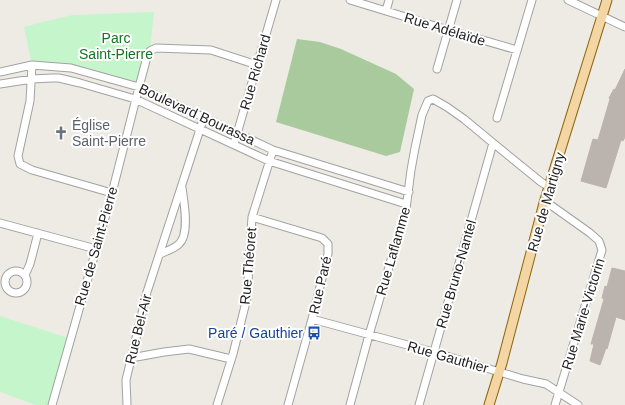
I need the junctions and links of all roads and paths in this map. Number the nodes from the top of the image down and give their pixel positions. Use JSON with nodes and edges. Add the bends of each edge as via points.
{"nodes":[{"id":1,"x":276,"y":0,"type":"edge"},
{"id":2,"x":350,"y":0,"type":"edge"},
{"id":3,"x":389,"y":0,"type":"edge"},
{"id":4,"x":457,"y":0,"type":"edge"},
{"id":5,"x":532,"y":0,"type":"edge"},
{"id":6,"x":568,"y":0,"type":"edge"},
{"id":7,"x":607,"y":0,"type":"edge"},
{"id":8,"x":386,"y":11,"type":"junction"},
{"id":9,"x":602,"y":16,"type":"junction"},
{"id":10,"x":625,"y":27,"type":"edge"},
{"id":11,"x":448,"y":30,"type":"junction"},
{"id":12,"x":517,"y":50,"type":"junction"},
{"id":13,"x":32,"y":65,"type":"junction"},
{"id":14,"x":257,"y":65,"type":"junction"},
{"id":15,"x":437,"y":69,"type":"dead end"},
{"id":16,"x":82,"y":71,"type":"junction"},
{"id":17,"x":0,"y":72,"type":"edge"},
{"id":18,"x":32,"y":79,"type":"junction"},
{"id":19,"x":80,"y":83,"type":"junction"},
{"id":20,"x":0,"y":84,"type":"edge"},
{"id":21,"x":139,"y":86,"type":"junction"},
{"id":22,"x":136,"y":99,"type":"junction"},
{"id":23,"x":204,"y":117,"type":"junction"},
{"id":24,"x":497,"y":118,"type":"dead end"},
{"id":25,"x":200,"y":129,"type":"junction"},
{"id":26,"x":237,"y":133,"type":"junction"},
{"id":27,"x":493,"y":143,"type":"junction"},
{"id":28,"x":234,"y":144,"type":"junction"},
{"id":29,"x":273,"y":150,"type":"junction"},
{"id":30,"x":270,"y":161,"type":"junction"},
{"id":31,"x":310,"y":161,"type":"junction"},
{"id":32,"x":306,"y":173,"type":"junction"},
{"id":33,"x":182,"y":186,"type":"junction"},
{"id":34,"x":549,"y":187,"type":"junction"},
{"id":35,"x":408,"y":192,"type":"junction"},
{"id":36,"x":112,"y":193,"type":"junction"},
{"id":37,"x":544,"y":203,"type":"junction"},
{"id":38,"x":406,"y":204,"type":"junction"},
{"id":39,"x":252,"y":217,"type":"junction"},
{"id":40,"x":0,"y":223,"type":"edge"},
{"id":41,"x":38,"y":233,"type":"junction"},
{"id":42,"x":96,"y":249,"type":"junction"},
{"id":43,"x":160,"y":254,"type":"junction"},
{"id":44,"x":25,"y":275,"type":"dead end"},
{"id":45,"x":312,"y":319,"type":"junction"},
{"id":46,"x":369,"y":335,"type":"junction"},
{"id":47,"x":433,"y":352,"type":"junction"},
{"id":48,"x":131,"y":358,"type":"junction"},
{"id":49,"x":231,"y":359,"type":"junction"},
{"id":50,"x":499,"y":372,"type":"junction"},
{"id":51,"x":559,"y":392,"type":"junction"},
{"id":52,"x":52,"y":405,"type":"edge"},
{"id":53,"x":127,"y":405,"type":"edge"},
{"id":54,"x":217,"y":405,"type":"edge"},
{"id":55,"x":288,"y":405,"type":"edge"},
{"id":56,"x":350,"y":405,"type":"edge"},
{"id":57,"x":419,"y":405,"type":"edge"},
{"id":58,"x":489,"y":405,"type":"edge"},
{"id":59,"x":555,"y":405,"type":"edge"},
{"id":60,"x":578,"y":405,"type":"edge"}],
"edges":[{"from":1,"to":14,"type":"street","name":"Rue Richard"},
{"from":2,"to":8,"type":"street","name":"Rue Adélaïde"},
{"from":3,"to":8,"type":"street"},
{"from":4,"to":11,"type":"street"},
{"from":5,"to":12,"type":"street"},
{"from":6,"to":9,"type":"street"},
{"from":7,"to":9,"type":"main road","name":"Rue de Martigny"},
{"from":8,"to":11,"type":"street","name":"Rue Adélaïde"},
{"from":9,"to":10,"type":"street"},
{"from":9,"to":34,"type":"main road","name":"Rue de Martigny"},
{"from":11,"to":12,"type":"street","name":"Rue Adélaïde"},
{"from":11,"to":15,"type":"street"},
{"from":12,"to":24,"type":"street"},
{"from":13,"to":16,"type":"street","name":"Boulevard Bourassa"},
{"from":13,"to":17,"type":"street","name":"Boulevard Bourassa"},
{"from":13,"to":18,"type":"street"},
{"from":14,"to":21,"type":"street","name":"Rue de Saint-Pierre","via":[[211,50],[156,48],[150,51],[147,57]]},
{"from":14,"to":26,"type":"street","name":"Rue Richard"},
{"from":16,"to":19,"type":"street"},
{"from":16,"to":21,"type":"street","name":"Boulevard Bourassa"},
{"from":18,"to":19,"type":"street","name":"Boulevard Bourassa","via":[[59,78]]},
{"from":18,"to":20,"type":"street","name":"Boulevard Bourassa"},
{"from":18,"to":36,"type":"street","via":[[30,102],[18,156],[20,164],[32,170]]},
{"from":19,"to":22,"type":"street","name":"Boulevard Bourassa"},
{"from":21,"to":22,"type":"street","name":"Rue de Saint-Pierre"},
{"from":21,"to":23,"type":"street","name":"Boulevard Bourassa"},
{"from":22,"to":25,"type":"street","name":"Boulevard Bourassa"},
{"from":22,"to":36,"type":"street","name":"Rue de Saint-Pierre"},
{"from":23,"to":25,"type":"street","name":"Rue Bel-Air"},
{"from":23,"to":26,"type":"street","name":"Boulevard Bourassa"},
{"from":25,"to":28,"type":"street","name":"Boulevard Bourassa"},
{"from":25,"to":33,"type":"street","name":"Rue Bel-Air"},
{"from":26,"to":28,"type":"street","name":"Rue Richard"},
{"from":26,"to":29,"type":"street","name":"Boulevard Bourassa"},
{"from":27,"to":34,"type":"street"},
{"from":27,"to":35,"type":"street","name":"Rue Laflamme","via":[[447,107],[433,99],[428,101],[422,115]]},
{"from":27,"to":47,"type":"street","name":"Rue Bruno-Nantel"},
{"from":28,"to":30,"type":"street","name":"Boulevard Bourassa"},
{"from":29,"to":30,"type":"street","name":"Rue Théoret"},
{"from":29,"to":31,"type":"street","name":"Boulevard Bourassa"},
{"from":30,"to":32,"type":"street","name":"Boulevard Bourassa"},
{"from":30,"to":39,"type":"street","name":"Rue Théoret"},
{"from":31,"to":32,"type":"street"},
{"from":31,"to":35,"type":"street","name":"Boulevard Bourassa"},
{"from":32,"to":38,"type":"street","name":"Boulevard Bourassa"},
{"from":33,"to":43,"type":"street","name":"Rue Bel-Air"},
{"from":33,"to":43,"type":"street","name":"Rue Bel-Air","via":[[184,235],[180,243]]},
{"from":34,"to":37,"type":"main road","name":"Rue de Martigny"},
{"from":35,"to":38,"type":"street","name":"Rue Laflamme"},
{"from":36,"to":42,"type":"street","name":"Rue de Saint-Pierre"},
{"from":37,"to":50,"type":"main road","name":"Rue de Martigny"},
{"from":37,"to":51,"type":"street","name":"Rue Marie-Victorin","via":[[590,233],[599,241],[602,250]]},
{"from":38,"to":46,"type":"street","name":"Rue Laflamme"},
{"from":39,"to":45,"type":"street","name":"Rue Paré","via":[[322,238],[328,244],[328,254]]},
{"from":39,"to":49,"type":"street","name":"Rue Théoret","via":[[247,298]]},
{"from":40,"to":41,"type":"street"},
{"from":41,"to":42,"type":"street"},
{"from":41,"to":44,"type":"street"},
{"from":42,"to":52,"type":"street","name":"Rue de Saint-Pierre"},
{"from":43,"to":48,"type":"street","name":"Rue Bel-Air","via":[[147,292]]},
{"from":45,"to":46,"type":"street","name":"Rue Gauthier"},
{"from":45,"to":55,"type":"street","name":"Rue Paré"},
{"from":46,"to":47,"type":"street","name":"Rue Gauthier"},
{"from":46,"to":56,"type":"street","name":"Rue Laflamme"},
{"from":47,"to":50,"type":"street","name":"Rue Gauthier"},
{"from":47,"to":57,"type":"street","name":"Rue Bruno-Nantel"},
{"from":48,"to":49,"type":"street","via":[[189,350]]},
{"from":48,"to":53,"type":"street","name":"Rue Bel-Air","via":[[126,380]]},
{"from":49,"to":54,"type":"street","name":"Rue Théoret"},
{"from":50,"to":51,"type":"street","name":"Rue Gauthier","via":[[546,384]]},
{"from":50,"to":58,"type":"main road","name":"Rue de Martigny"},
{"from":51,"to":59,"type":"street","name":"Rue Marie-Victorin"},
{"from":51,"to":60,"type":"street","name":"Rue Gauthier"}]}
